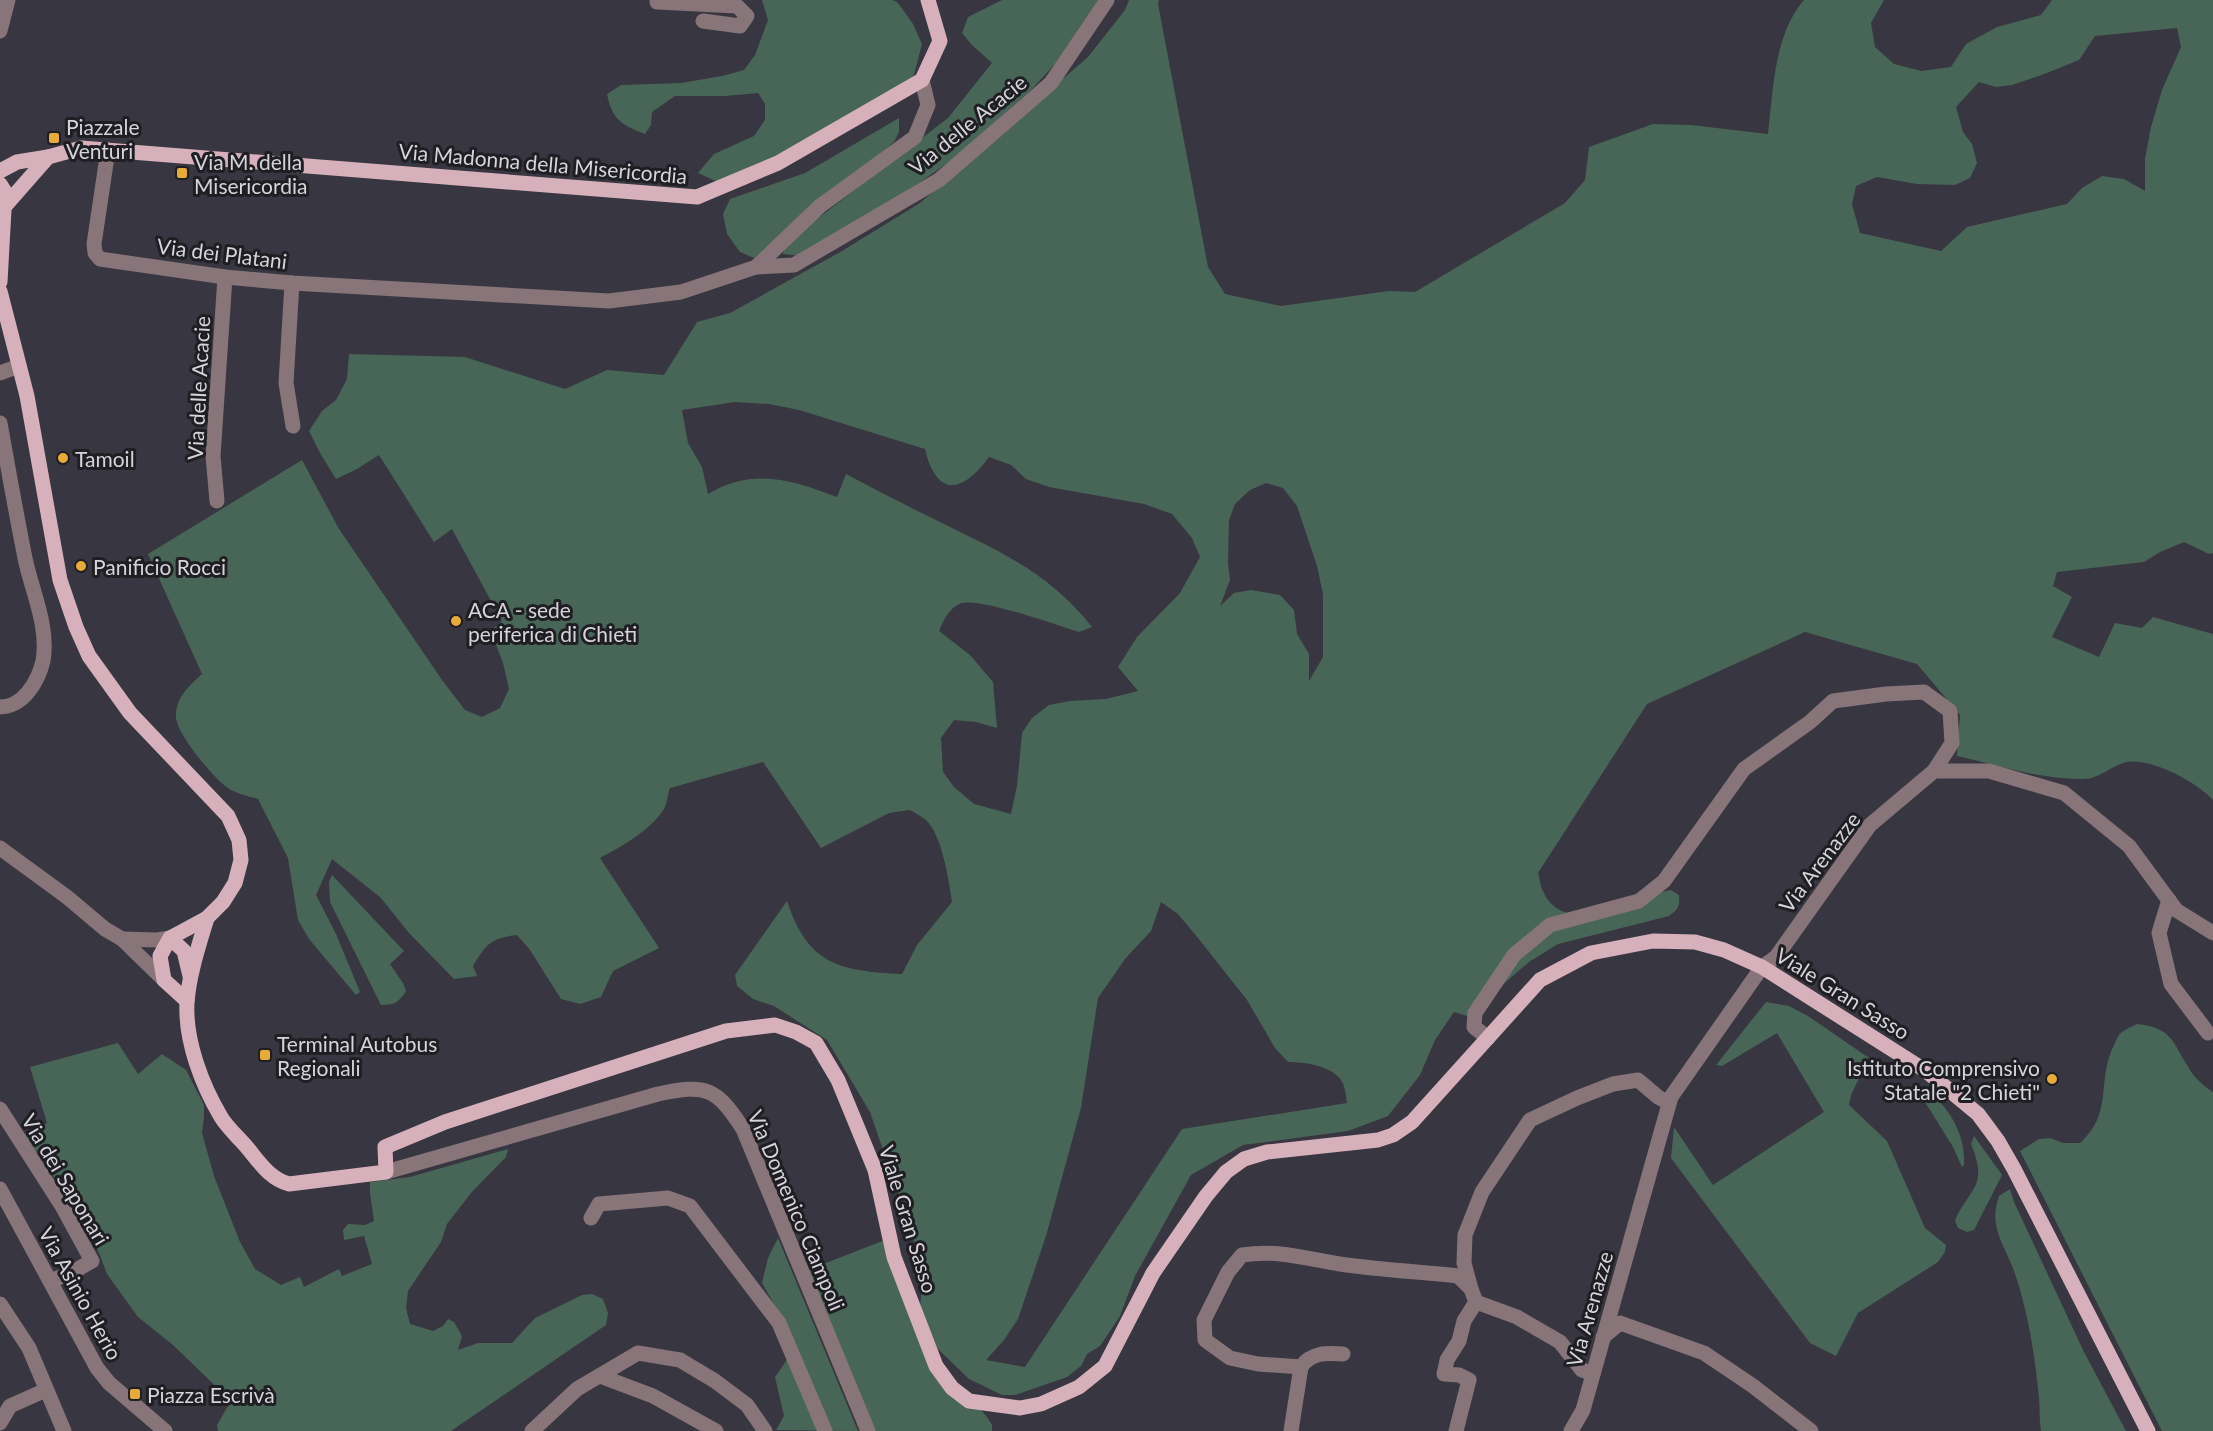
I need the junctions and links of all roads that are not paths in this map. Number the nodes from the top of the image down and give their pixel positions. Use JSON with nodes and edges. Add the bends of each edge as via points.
{"nodes":[{"id":1,"x":8,"y":0,"type":"edge"},
{"id":2,"x":657,"y":0,"type":"edge"},
{"id":3,"x":928,"y":0,"type":"edge"},
{"id":4,"x":1107,"y":0,"type":"edge"},
{"id":5,"x":703,"y":21,"type":"dead end"},
{"id":6,"x":0,"y":31,"type":"edge"},
{"id":7,"x":922,"y":80,"type":"junction"},
{"id":8,"x":108,"y":150,"type":"junction"},
{"id":9,"x":48,"y":157,"type":"junction"},
{"id":10,"x":0,"y":171,"type":"edge"},
{"id":11,"x":0,"y":184,"type":"edge"},
{"id":12,"x":3,"y":211,"type":"edge"},
{"id":13,"x":756,"y":267,"type":"junction"},
{"id":14,"x":225,"y":277,"type":"junction"},
{"id":15,"x":0,"y":282,"type":"edge"},
{"id":16,"x":292,"y":283,"type":"junction"},
{"id":17,"x":0,"y":291,"type":"edge"},
{"id":18,"x":451,"y":292,"type":"joint"},
{"id":19,"x":19,"y":366,"type":"junction"},
{"id":20,"x":0,"y":373,"type":"edge"},
{"id":21,"x":0,"y":423,"type":"edge"},
{"id":22,"x":293,"y":426,"type":"dead end"},
{"id":23,"x":217,"y":501,"type":"dead end"},
{"id":24,"x":0,"y":707,"type":"edge"},
{"id":25,"x":1934,"y":771,"type":"junction"},
{"id":26,"x":0,"y":848,"type":"edge"},
{"id":27,"x":2169,"y":900,"type":"junction"},
{"id":28,"x":207,"y":918,"type":"junction"},
{"id":29,"x":2213,"y":933,"type":"edge"},
{"id":30,"x":170,"y":938,"type":"junction"},
{"id":31,"x":122,"y":939,"type":"junction"},
{"id":32,"x":1762,"y":967,"type":"junction"},
{"id":33,"x":190,"y":979,"type":"junction"},
{"id":34,"x":165,"y":980,"type":"junction"},
{"id":35,"x":187,"y":1001,"type":"junction"},
{"id":36,"x":2208,"y":1033,"type":"dead end"},
{"id":37,"x":1488,"y":1038,"type":"junction"},
{"id":38,"x":1669,"y":1103,"type":"junction"},
{"id":39,"x":0,"y":1109,"type":"edge"},
{"id":40,"x":386,"y":1172,"type":"junction"},
{"id":41,"x":0,"y":1189,"type":"edge"},
{"id":42,"x":591,"y":1218,"type":"dead end"},
{"id":43,"x":50,"y":1281,"type":"junction"},
{"id":44,"x":1473,"y":1296,"type":"junction"},
{"id":45,"x":0,"y":1304,"type":"edge"},
{"id":46,"x":1603,"y":1337,"type":"junction"},
{"id":47,"x":1343,"y":1354,"type":"dead end"},
{"id":48,"x":1301,"y":1367,"type":"junction"},
{"id":49,"x":1593,"y":1374,"type":"junction"},
{"id":50,"x":600,"y":1376,"type":"junction"},
{"id":51,"x":46,"y":1390,"type":"junction"},
{"id":52,"x":0,"y":1423,"type":"edge"},
{"id":53,"x":64,"y":1431,"type":"edge"},
{"id":54,"x":165,"y":1431,"type":"edge"},
{"id":55,"x":532,"y":1431,"type":"edge"},
{"id":56,"x":716,"y":1431,"type":"edge"},
{"id":57,"x":765,"y":1431,"type":"edge"},
{"id":58,"x":825,"y":1431,"type":"edge"},
{"id":59,"x":868,"y":1431,"type":"edge"},
{"id":60,"x":1292,"y":1431,"type":"edge"},
{"id":61,"x":1456,"y":1431,"type":"edge"},
{"id":62,"x":1571,"y":1431,"type":"edge"},
{"id":63,"x":1811,"y":1431,"type":"edge"},
{"id":64,"x":2148,"y":1431,"type":"edge"}],
"edges":[{"from":1,"to":6,"type":"street"},
{"from":2,"to":5,"type":"street","via":[[737,6],[747,16],[740,26]]},
{"from":3,"to":7,"type":"main road","via":[[940,40]]},
{"from":4,"to":13,"type":"street","name":"Via delle Acacie","via":[[1051,83],[939,180],[794,265]]},
{"from":7,"to":8,"type":"main road","name":"Via Madonna della Misericordia","via":[[778,163],[698,196]]},
{"from":7,"to":13,"type":"street","name":"Via delle Acacie","via":[[928,105],[915,136],[820,206]]},
{"from":8,"to":9,"type":"main road","name":"Via Madonna della Misericordia","via":[[81,148]]},
{"from":8,"to":14,"type":"street","name":"Via dei Platani","via":[[94,244],[100,259]]},
{"from":9,"to":10,"type":"main road","name":"Via Madonna della Misericordia","via":[[17,162]]},
{"from":9,"to":12,"type":"main road"},
{"from":11,"to":12,"type":"main road","via":[[5,192]]},
{"from":12,"to":15,"type":"main road"},
{"from":13,"to":18,"type":"street","name":"Via delle Acacie","via":[[681,292],[609,301]]},
{"from":14,"to":16,"type":"street","name":"Via dei Platani"},
{"from":14,"to":23,"type":"street","name":"Via delle Acacie","via":[[213,456]]},
{"from":16,"to":18,"type":"street","name":"Via dei Platani"},
{"from":16,"to":22,"type":"street","via":[[286,383]]},
{"from":17,"to":19,"type":"main road"},
{"from":19,"to":20,"type":"street"},
{"from":19,"to":28,"type":"main road","via":[[60,580],[89,656],[130,712],[228,816],[239,840],[241,861],[235,883]]},
{"from":21,"to":24,"type":"street","via":[[26,561],[44,630],[43,660],[35,683],[11,707]]},
{"from":25,"to":27,"type":"street","via":[[1989,771],[2064,793],[2129,846]]},
{"from":25,"to":32,"type":"street","name":"Via Arenazze","via":[[1870,825],[1776,957]]},
{"from":25,"to":37,"type":"street","via":[[1952,743],[1950,711],[1924,692],[1833,701],[1744,769],[1664,881],[1639,901],[1550,925],[1514,955],[1475,1013],[1474,1027]]},
{"from":26,"to":31,"type":"street"},
{"from":27,"to":29,"type":"street","via":[[2176,910]]},
{"from":27,"to":36,"type":"street","via":[[2159,933],[2171,984]]},
{"from":28,"to":30,"type":"main road"},
{"from":28,"to":33,"type":"main road"},
{"from":30,"to":31,"type":"street"},
{"from":30,"to":33,"type":"main road","via":[[184,951]]},
{"from":30,"to":34,"type":"main road","via":[[160,956]]},
{"from":31,"to":34,"type":"street"},
{"from":32,"to":37,"type":"main road","name":"Viale Gran Sasso","via":[[1695,942],[1653,941],[1591,953],[1540,980]]},
{"from":32,"to":38,"type":"street","name":"Via Arenazze"},
{"from":32,"to":64,"type":"main road","name":"Viale Gran Sasso","via":[[1926,1071],[1978,1114],[2028,1195]]},
{"from":33,"to":35,"type":"main road"},
{"from":34,"to":35,"type":"main road"},
{"from":35,"to":40,"type":"main road","via":[[194,1053],[222,1118],[275,1179],[295,1184]]},
{"from":37,"to":40,"type":"main road","name":"Viale Gran Sasso","via":[[1412,1122],[1393,1135],[1267,1152],[1244,1159],[1226,1172],[1153,1273],[1105,1366],[1079,1387],[1041,1404],[1020,1408],[969,1401],[952,1388],[936,1366],[894,1257],[875,1170],[838,1080],[816,1044],[796,1032],[775,1025],[726,1031],[446,1122],[385,1147]]},
{"from":38,"to":44,"type":"street","via":[[1638,1080],[1613,1084],[1530,1120],[1482,1192],[1465,1235],[1464,1263]]},
{"from":38,"to":46,"type":"street","name":"Via Arenazze"},
{"from":39,"to":43,"type":"street","name":"Via dei Saponari","via":[[92,1261]]},
{"from":40,"to":59,"type":"street","name":"Via Domenico Ciampoli","via":[[658,1094],[698,1088],[714,1094],[729,1107],[743,1129]]},
{"from":41,"to":43,"type":"street","name":"Via Asinio Herio"},
{"from":42,"to":58,"type":"street","via":[[599,1204],[624,1200],[668,1198],[690,1206],[779,1323]]},
{"from":43,"to":54,"type":"street","name":"Via Asinio Herio","via":[[109,1383]]},
{"from":44,"to":48,"type":"street","via":[[1458,1276],[1376,1269],[1285,1253],[1242,1255],[1228,1272],[1204,1320],[1205,1340],[1230,1358]]},
{"from":44,"to":49,"type":"street","via":[[1560,1342],[1581,1370]]},
{"from":44,"to":61,"type":"street","via":[[1444,1374],[1469,1380]]},
{"from":45,"to":51,"type":"street","via":[[29,1348]]},
{"from":46,"to":49,"type":"street","name":"Via Arenazze"},
{"from":46,"to":63,"type":"street","via":[[1620,1323],[1704,1353]]},
{"from":47,"to":48,"type":"street","via":[[1318,1354]]},
{"from":48,"to":60,"type":"street"},
{"from":49,"to":62,"type":"street","name":"Via Arenazze","via":[[1583,1410]]},
{"from":50,"to":55,"type":"street","via":[[577,1389]]},
{"from":50,"to":56,"type":"street","via":[[653,1396]]},
{"from":50,"to":57,"type":"street","via":[[638,1353],[680,1360],[747,1405]]},
{"from":51,"to":52,"type":"street","via":[[10,1406]]},
{"from":51,"to":53,"type":"street"}]}
